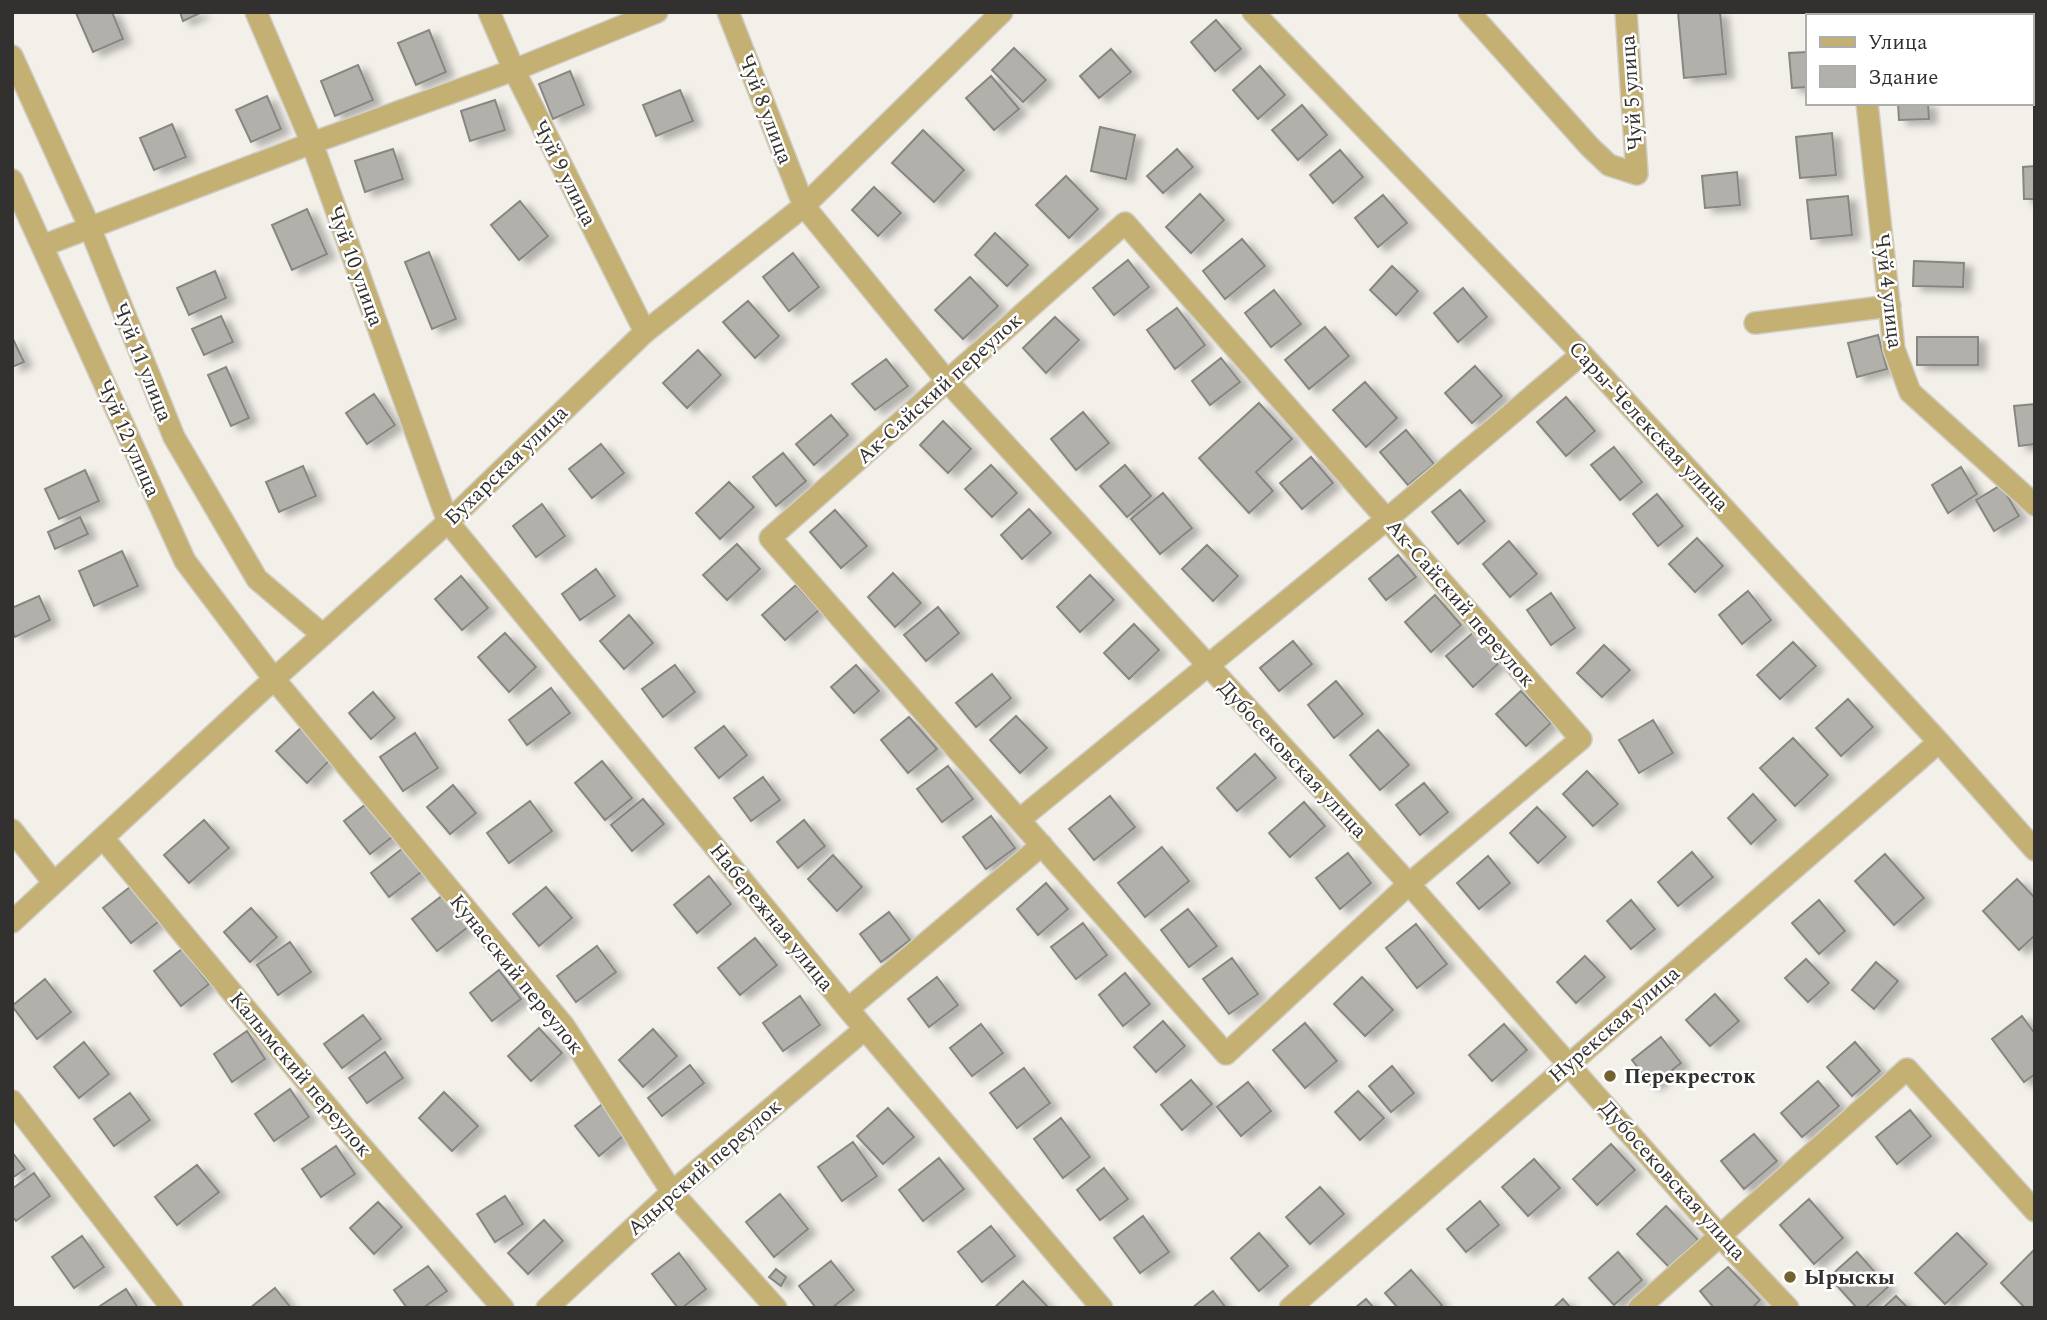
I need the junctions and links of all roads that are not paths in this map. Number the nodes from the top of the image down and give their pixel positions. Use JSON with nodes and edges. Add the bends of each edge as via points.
{"nodes":[{"id":1,"x":256,"y":12,"type":"edge"},
{"id":2,"x":489,"y":12,"type":"edge"},
{"id":3,"x":657,"y":12,"type":"edge"},
{"id":4,"x":728,"y":12,"type":"edge"},
{"id":5,"x":1002,"y":12,"type":"edge"},
{"id":6,"x":1253,"y":12,"type":"edge"},
{"id":7,"x":1469,"y":12,"type":"edge"},
{"id":8,"x":1626,"y":12,"type":"edge"},
{"id":9,"x":12,"y":56,"type":"edge"},
{"id":10,"x":514,"y":70,"type":"junction"},
{"id":11,"x":1867,"y":105,"type":"edge"},
{"id":12,"x":312,"y":143,"type":"junction"},
{"id":13,"x":12,"y":180,"type":"edge"},
{"id":14,"x":804,"y":206,"type":"junction"},
{"id":15,"x":90,"y":228,"type":"junction"},
{"id":16,"x":43,"y":246,"type":"junction"},
{"id":17,"x":1890,"y":306,"type":"junction"},
{"id":18,"x":1755,"y":323,"type":"dead end"},
{"id":19,"x":645,"y":332,"type":"junction"},
{"id":20,"x":1582,"y":354,"type":"junction"},
{"id":21,"x":947,"y":382,"type":"junction"},
{"id":22,"x":2035,"y":505,"type":"edge"},
{"id":23,"x":1387,"y":519,"type":"junction"},
{"id":24,"x":448,"y":522,"type":"junction"},
{"id":25,"x":323,"y":635,"type":"junction"},
{"id":26,"x":1207,"y":666,"type":"junction"},
{"id":27,"x":274,"y":678,"type":"junction"},
{"id":28,"x":1940,"y":742,"type":"junction"},
{"id":29,"x":1019,"y":820,"type":"junction"},
{"id":30,"x":12,"y":830,"type":"edge"},
{"id":31,"x":103,"y":838,"type":"junction"},
{"id":32,"x":1042,"y":845,"type":"junction"},
{"id":33,"x":2035,"y":850,"type":"edge"},
{"id":34,"x":54,"y":883,"type":"junction"},
{"id":35,"x":1409,"y":884,"type":"junction"},
{"id":36,"x":12,"y":922,"type":"edge"},
{"id":37,"x":848,"y":1009,"type":"junction"},
{"id":38,"x":865,"y":1029,"type":"junction"},
{"id":39,"x":1569,"y":1063,"type":"junction"},
{"id":40,"x":12,"y":1101,"type":"edge"},
{"id":41,"x":673,"y":1192,"type":"junction"},
{"id":42,"x":2035,"y":1211,"type":"edge"},
{"id":43,"x":1720,"y":1236,"type":"junction"},
{"id":44,"x":172,"y":1308,"type":"edge"},
{"id":45,"x":503,"y":1308,"type":"edge"},
{"id":46,"x":547,"y":1308,"type":"edge"},
{"id":47,"x":776,"y":1308,"type":"edge"},
{"id":48,"x":1102,"y":1308,"type":"edge"},
{"id":49,"x":1290,"y":1308,"type":"edge"},
{"id":50,"x":1639,"y":1308,"type":"edge"},
{"id":51,"x":1788,"y":1308,"type":"edge"}],
"edges":[{"from":1,"to":12,"type":"street","name":"Чуй 10 улица"},
{"from":2,"to":10,"type":"street","name":"Чуй 9 улица"},
{"from":3,"to":10,"type":"street"},
{"from":4,"to":14,"type":"street","name":"Чуй 8 улица"},
{"from":5,"to":14,"type":"street","name":"Бухарская улица"},
{"from":6,"to":20,"type":"street","name":"Сары-Челекская улица"},
{"from":7,"to":8,"type":"street","name":"Чуй 5 улица","via":[[1590,147],[1609,164],[1637,174]]},
{"from":9,"to":15,"type":"street","name":"Чуй 11 улица"},
{"from":10,"to":12,"type":"street"},
{"from":10,"to":19,"type":"street","name":"Чуй 9 улица"},
{"from":11,"to":17,"type":"street","name":"Чуй 4 улица"},
{"from":12,"to":15,"type":"street"},
{"from":12,"to":24,"type":"street","name":"Чуй 10 улица"},
{"from":13,"to":16,"type":"street","name":"Чуй 12 улица"},
{"from":14,"to":19,"type":"street","name":"Бухарская улица"},
{"from":14,"to":21,"type":"street","name":"Дубосековская улица"},
{"from":15,"to":16,"type":"street"},
{"from":15,"to":25,"type":"street","name":"Чуй 11 улица","via":[[173,437],[257,579]]},
{"from":16,"to":27,"type":"street","name":"Чуй 12 улица","via":[[185,561]]},
{"from":17,"to":18,"type":"street"},
{"from":17,"to":22,"type":"street","name":"Чуй 4 улица","via":[[1895,349],[1910,392]]},
{"from":19,"to":24,"type":"street","name":"Бухарская улица"},
{"from":20,"to":23,"type":"street"},
{"from":20,"to":28,"type":"street","name":"Сары-Челекская улица"},
{"from":21,"to":23,"type":"street","name":"Ак-Сайский переулок","via":[[1125,223]]},
{"from":21,"to":26,"type":"street","name":"Дубосековская улица"},
{"from":21,"to":29,"type":"street","name":"Ак-Сайский переулок","via":[[770,538]]},
{"from":23,"to":26,"type":"street"},
{"from":23,"to":35,"type":"street","name":"Ак-Сайский переулок","via":[[1581,739]]},
{"from":24,"to":25,"type":"street","name":"Бухарская улица"},
{"from":24,"to":37,"type":"street","name":"Набережная улица"},
{"from":25,"to":27,"type":"street","name":"Бухарская улица"},
{"from":26,"to":29,"type":"street"},
{"from":26,"to":35,"type":"street","name":"Дубосековская улица"},
{"from":27,"to":31,"type":"street","name":"Бухарская улица"},
{"from":27,"to":41,"type":"street","name":"Кунасский переулок","via":[[564,1026]]},
{"from":28,"to":33,"type":"street","name":"Сары-Челекская улица"},
{"from":28,"to":39,"type":"street","name":"Нурекская улица"},
{"from":29,"to":32,"type":"street","name":"Ак-Сайский переулок"},
{"from":30,"to":34,"type":"street"},
{"from":31,"to":34,"type":"street","name":"Бухарская улица"},
{"from":31,"to":45,"type":"street","name":"Калымский переулок"},
{"from":32,"to":35,"type":"street","name":"Ак-Сайский переулок","via":[[1226,1054]]},
{"from":32,"to":37,"type":"street"},
{"from":34,"to":36,"type":"street","name":"Бухарская улица"},
{"from":35,"to":39,"type":"street","name":"Дубосековская улица"},
{"from":37,"to":38,"type":"street","name":"Набережная улица"},
{"from":38,"to":41,"type":"street","name":"Адырский переулок"},
{"from":38,"to":48,"type":"street","name":"Набережная улица"},
{"from":39,"to":43,"type":"street","name":"Дубосековская улица"},
{"from":39,"to":49,"type":"street","name":"Нурекская улица"},
{"from":40,"to":44,"type":"street"},
{"from":41,"to":46,"type":"street","name":"Адырский переулок"},
{"from":41,"to":47,"type":"street","name":"Кунасский переулок"},
{"from":42,"to":43,"type":"street","via":[[1907,1069]]},
{"from":43,"to":50,"type":"street"},
{"from":43,"to":51,"type":"street","name":"Дубосековская улица"}]}
